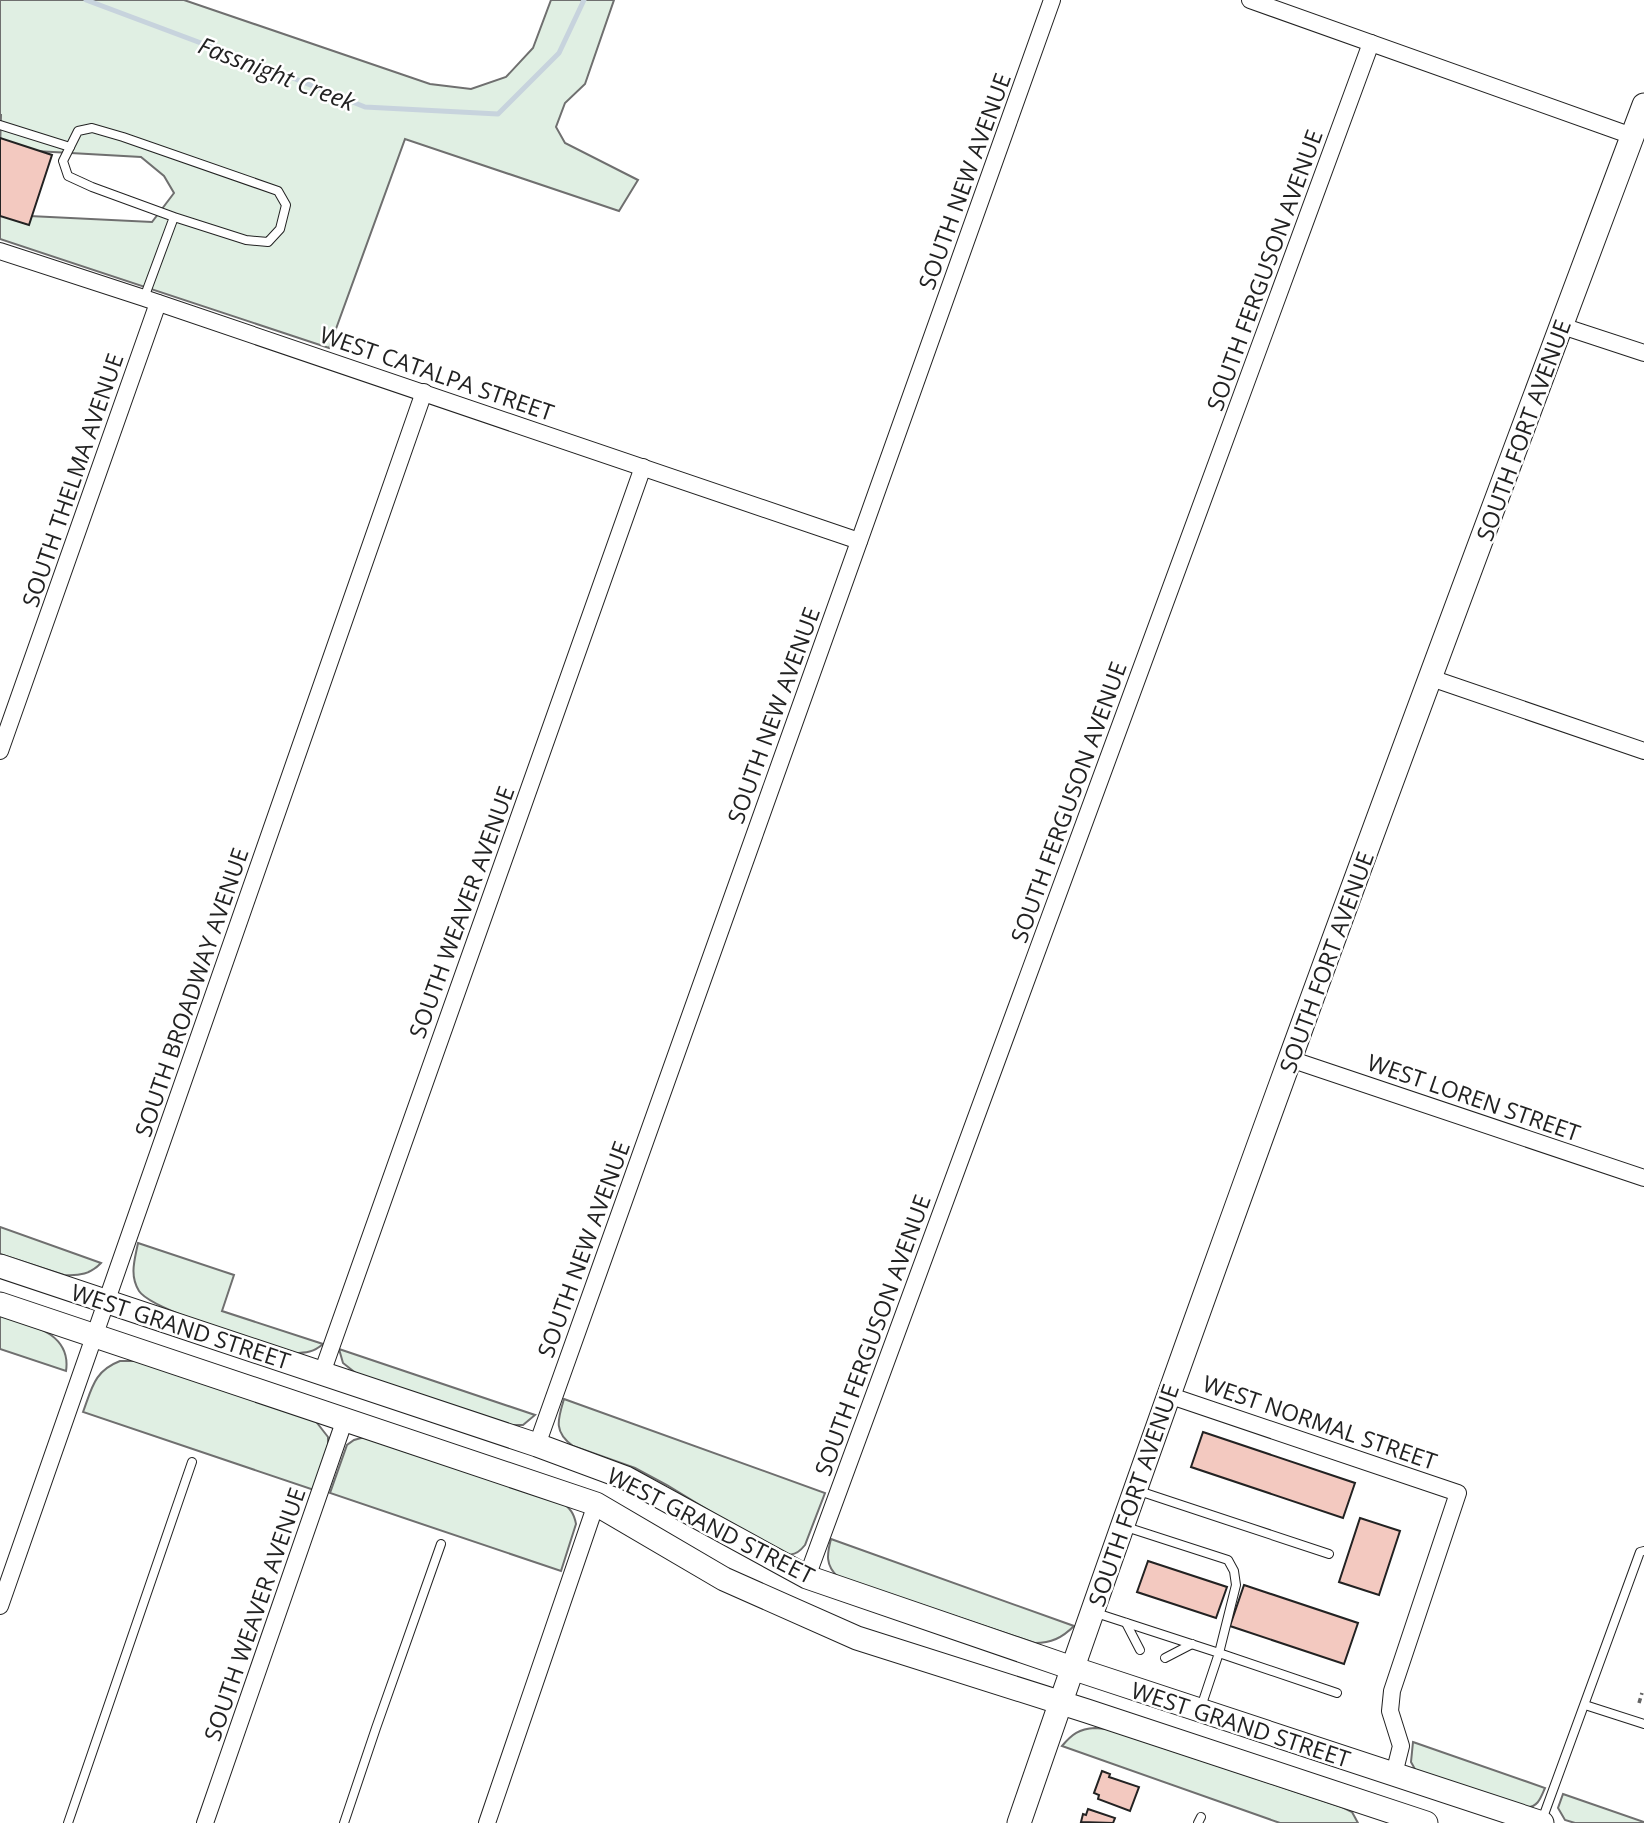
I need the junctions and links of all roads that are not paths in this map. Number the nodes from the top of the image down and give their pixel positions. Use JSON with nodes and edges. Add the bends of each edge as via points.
{"nodes":[{"id":1,"x":1052,"y":0,"type":"edge"},
{"id":2,"x":1250,"y":0,"type":"edge"},
{"id":3,"x":1371,"y":43,"type":"junction"},
{"id":4,"x":1644,"y":105,"type":"edge"},
{"id":5,"x":0,"y":125,"type":"edge"},
{"id":6,"x":1632,"y":136,"type":"junction"},
{"id":7,"x":70,"y":147,"type":"junction"},
{"id":8,"x":174,"y":217,"type":"junction"},
{"id":9,"x":0,"y":251,"type":"edge"},
{"id":10,"x":151,"y":300,"type":"junction"},
{"id":11,"x":1562,"y":326,"type":"junction"},
{"id":12,"x":1644,"y":354,"type":"edge"},
{"id":13,"x":424,"y":392,"type":"junction"},
{"id":14,"x":643,"y":467,"type":"junction"},
{"id":15,"x":859,"y":541,"type":"junction"},
{"id":16,"x":1431,"y":678,"type":"junction"},
{"id":17,"x":0,"y":751,"type":"edge"},
{"id":18,"x":1644,"y":751,"type":"edge"},
{"id":19,"x":1290,"y":1059,"type":"junction"},
{"id":20,"x":1644,"y":1178,"type":"edge"},
{"id":21,"x":0,"y":1266,"type":"edge"},
{"id":22,"x":106,"y":1302,"type":"junction"},
{"id":23,"x":0,"y":1304,"type":"edge"},
{"id":24,"x":94,"y":1336,"type":"junction"},
{"id":25,"x":321,"y":1373,"type":"junction"},
{"id":26,"x":1168,"y":1395,"type":"junction"},
{"id":27,"x":345,"y":1419,"type":"junction"},
{"id":28,"x":537,"y":1445,"type":"junction"},
{"id":29,"x":192,"y":1462,"type":"dead end"},
{"id":30,"x":1134,"y":1490,"type":"junction"},
{"id":31,"x":596,"y":1504,"type":"junction"},
{"id":32,"x":1122,"y":1525,"type":"junction"},
{"id":33,"x":441,"y":1544,"type":"dead end"},
{"id":34,"x":1644,"y":1551,"type":"edge"},
{"id":35,"x":1329,"y":1554,"type":"dead end"},
{"id":36,"x":807,"y":1577,"type":"junction"},
{"id":37,"x":0,"y":1606,"type":"edge"},
{"id":38,"x":1092,"y":1612,"type":"junction"},
{"id":39,"x":1126,"y":1623,"type":"junction"},
{"id":40,"x":1192,"y":1644,"type":"junction"},
{"id":41,"x":1140,"y":1650,"type":"dead end"},
{"id":42,"x":1219,"y":1653,"type":"junction"},
{"id":43,"x":1165,"y":1658,"type":"dead end"},
{"id":44,"x":1072,"y":1668,"type":"junction"},
{"id":45,"x":1338,"y":1693,"type":"dead end"},
{"id":46,"x":1060,"y":1702,"type":"junction"},
{"id":47,"x":1585,"y":1705,"type":"junction"},
{"id":48,"x":1200,"y":1710,"type":"junction"},
{"id":49,"x":1644,"y":1724,"type":"edge"},
{"id":50,"x":1394,"y":1774,"type":"junction"},
{"id":51,"x":1378,"y":1815,"type":"edge"},
{"id":52,"x":68,"y":1823,"type":"edge"},
{"id":53,"x":205,"y":1823,"type":"edge"},
{"id":54,"x":344,"y":1823,"type":"edge"},
{"id":55,"x":486,"y":1823,"type":"edge"},
{"id":56,"x":1019,"y":1823,"type":"edge"},
{"id":57,"x":1426,"y":1823,"type":"edge"},
{"id":58,"x":1541,"y":1823,"type":"edge"}],
"edges":[{"from":1,"to":15,"type":"street","name":"SOUTH NEW AVENUE"},
{"from":2,"to":3,"type":"street"},
{"from":3,"to":6,"type":"street"},
{"from":3,"to":36,"type":"street","name":"SOUTH FERGUSON AVENUE"},
{"from":4,"to":6,"type":"main road","name":"SOUTH FORT AVENUE"},
{"from":5,"to":7,"type":"lane"},
{"from":6,"to":11,"type":"main road","name":"SOUTH FORT AVENUE"},
{"from":7,"to":8,"type":"lane","via":[[63,161],[68,176]]},
{"from":7,"to":8,"type":"lane","via":[[78,131],[92,128],[122,136],[278,191],[286,205],[280,229],[268,243]]},
{"from":8,"to":10,"type":"lane"},
{"from":9,"to":10,"type":"street","name":"WEST CATALPA STREET"},
{"from":10,"to":13,"type":"street","name":"WEST CATALPA STREET"},
{"from":10,"to":17,"type":"street","name":"SOUTH THELMA AVENUE"},
{"from":11,"to":12,"type":"street"},
{"from":11,"to":16,"type":"main road","name":"SOUTH FORT AVENUE"},
{"from":13,"to":14,"type":"street","name":"WEST CATALPA STREET"},
{"from":13,"to":22,"type":"street","name":"SOUTH BROADWAY AVENUE"},
{"from":14,"to":15,"type":"street","name":"WEST CATALPA STREET"},
{"from":14,"to":25,"type":"street","name":"SOUTH WEAVER AVENUE"},
{"from":15,"to":28,"type":"street","name":"SOUTH NEW AVENUE"},
{"from":16,"to":18,"type":"street"},
{"from":16,"to":19,"type":"main road","name":"SOUTH FORT AVENUE"},
{"from":19,"to":20,"type":"street","name":"WEST LOREN STREET"},
{"from":19,"to":26,"type":"main road","name":"SOUTH FORT AVENUE"},
{"from":21,"to":22,"type":"main road","name":"WEST GRAND STREET"},
{"from":22,"to":24,"type":"street","name":"SOUTH BROADWAY AVENUE"},
{"from":22,"to":25,"type":"main road","name":"WEST GRAND STREET"},
{"from":23,"to":24,"type":"main road","name":"WEST GRAND STREET"},
{"from":24,"to":27,"type":"main road","name":"WEST GRAND STREET"},
{"from":24,"to":37,"type":"street","name":"SOUTH BROADWAY AVENUE"},
{"from":25,"to":28,"type":"main road","name":"WEST GRAND STREET"},
{"from":26,"to":30,"type":"main road","name":"SOUTH FORT AVENUE"},
{"from":26,"to":50,"type":"street","name":"WEST NORMAL STREET","via":[[1458,1493],[1392,1691],[1390,1712],[1401,1746]]},
{"from":27,"to":31,"type":"main road","name":"WEST GRAND STREET"},
{"from":27,"to":53,"type":"street","name":"SOUTH WEAVER AVENUE"},
{"from":28,"to":36,"type":"main road","name":"WEST GRAND STREET","via":[[626,1478]]},
{"from":29,"to":52,"type":"lane"},
{"from":30,"to":32,"type":"main road","name":"SOUTH FORT AVENUE"},
{"from":30,"to":35,"type":"lane"},
{"from":31,"to":46,"type":"main road","name":"WEST GRAND STREET","via":[[724,1580],[857,1638]]},
{"from":31,"to":55,"type":"street"},
{"from":32,"to":38,"type":"main road","name":"SOUTH FORT AVENUE"},
{"from":32,"to":42,"type":"lane","via":[[1228,1560],[1236,1585]]},
{"from":33,"to":54,"type":"lane"},
{"from":34,"to":47,"type":"lane"},
{"from":36,"to":44,"type":"main road","name":"WEST GRAND STREET"},
{"from":38,"to":39,"type":"lane"},
{"from":38,"to":44,"type":"main road","name":"SOUTH FORT AVENUE"},
{"from":39,"to":40,"type":"lane"},
{"from":39,"to":41,"type":"lane"},
{"from":40,"to":42,"type":"lane"},
{"from":40,"to":43,"type":"lane"},
{"from":42,"to":45,"type":"lane"},
{"from":42,"to":48,"type":"lane"},
{"from":44,"to":46,"type":"main road","name":"SOUTH FORT AVENUE"},
{"from":44,"to":48,"type":"main road","name":"WEST GRAND STREET"},
{"from":46,"to":51,"type":"main road","name":"WEST GRAND STREET"},
{"from":46,"to":56,"type":"main road","name":"SOUTH FORT AVENUE"},
{"from":47,"to":49,"type":"lane"},
{"from":47,"to":58,"type":"lane"},
{"from":48,"to":50,"type":"main road","name":"WEST GRAND STREET"},
{"from":50,"to":58,"type":"main road","name":"WEST GRAND STREET"},
{"from":51,"to":57,"type":"main road","name":"WEST GRAND STREET"}]}
